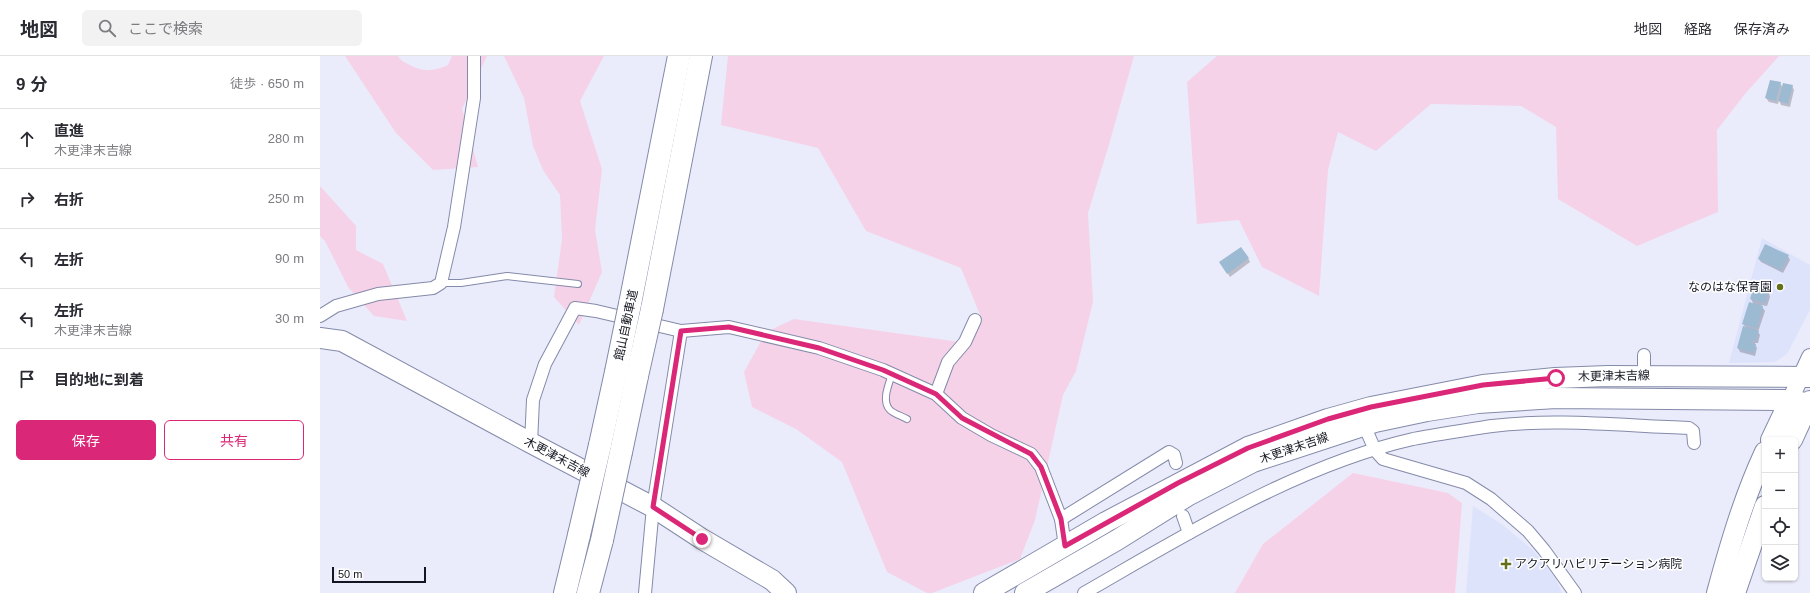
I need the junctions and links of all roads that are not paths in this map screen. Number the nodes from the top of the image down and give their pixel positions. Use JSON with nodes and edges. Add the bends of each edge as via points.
{"nodes":[{"id":1,"x":474,"y":56,"type":"edge"},
{"id":2,"x":679,"y":56,"type":"edge"},
{"id":3,"x":701,"y":56,"type":"edge"},
{"id":4,"x":441,"y":283,"type":"junction"},
{"id":5,"x":578,"y":284,"type":"dead end"},
{"id":6,"x":320,"y":316,"type":"edge"},
{"id":7,"x":975,"y":320,"type":"dead end"},
{"id":8,"x":681,"y":331,"type":"junction"},
{"id":9,"x":320,"y":338,"type":"edge"},
{"id":10,"x":1644,"y":355,"type":"dead end"},
{"id":11,"x":1810,"y":357,"type":"edge"},
{"id":12,"x":626,"y":374,"type":"junction"},
{"id":13,"x":892,"y":374,"type":"junction"},
{"id":14,"x":1644,"y":376,"type":"junction"},
{"id":15,"x":1805,"y":377,"type":"edge"},
{"id":16,"x":936,"y":394,"type":"junction"},
{"id":17,"x":1790,"y":400,"type":"junction"},
{"id":18,"x":1810,"y":400,"type":"edge"},
{"id":19,"x":907,"y":418,"type":"dead end"},
{"id":20,"x":1364,"y":425,"type":"junction"},
{"id":21,"x":1772,"y":437,"type":"edge"},
{"id":22,"x":1793,"y":437,"type":"edge"},
{"id":23,"x":530,"y":443,"type":"junction"},
{"id":24,"x":1694,"y":443,"type":"dead end"},
{"id":25,"x":1375,"y":450,"type":"junction"},
{"id":26,"x":1762,"y":458,"type":"edge"},
{"id":27,"x":1176,"y":463,"type":"dead end"},
{"id":28,"x":653,"y":507,"type":"junction"},
{"id":29,"x":1764,"y":509,"type":"edge"},
{"id":30,"x":1183,"y":516,"type":"dead end"},
{"id":31,"x":1061,"y":519,"type":"junction"},
{"id":32,"x":1189,"y":533,"type":"junction"},
{"id":33,"x":1065,"y":546,"type":"junction"},
{"id":34,"x":565,"y":593,"type":"edge"},
{"id":35,"x":588,"y":593,"type":"edge"},
{"id":36,"x":645,"y":593,"type":"edge"},
{"id":37,"x":786,"y":593,"type":"edge"},
{"id":38,"x":984,"y":593,"type":"edge"},
{"id":39,"x":1025,"y":593,"type":"edge"},
{"id":40,"x":1084,"y":593,"type":"edge"},
{"id":41,"x":1575,"y":593,"type":"edge"},
{"id":42,"x":1717,"y":593,"type":"edge"},
{"id":43,"x":1735,"y":593,"type":"edge"}],
"edges":[{"from":1,"to":4,"type":"street","via":[[474,98],[454,227]]},
{"from":2,"to":12,"type":"highway","name":"館山自動車道","bridge":true,"via":[[630,304]]},
{"from":3,"to":12,"type":"highway","name":"館山自動車道","bridge":true,"via":[[652,309]]},
{"from":4,"to":5,"type":"lane","via":[[507,276]]},
{"from":4,"to":6,"type":"street","via":[[434,288],[371,296],[336,306]]},
{"from":7,"to":16,"type":"street","via":[[965,342],[948,362]]},
{"from":8,"to":13,"type":"street","via":[[729,327],[819,348]]},
{"from":8,"to":23,"type":"street","via":[[575,308],[545,364],[533,400]]},
{"from":8,"to":28,"type":"street"},
{"from":9,"to":23,"type":"main road","name":"木更津末吉線","via":[[342,342]]},
{"from":10,"to":14,"type":"street"},
{"from":11,"to":15,"type":"street"},
{"from":12,"to":34,"type":"highway","name":"館山自動車道","bridge":true,"via":[[600,446]]},
{"from":12,"to":35,"type":"highway","name":"館山自動車道","bridge":true,"via":[[621,452]]},
{"from":13,"to":16,"type":"street"},
{"from":13,"to":19,"type":"lane","via":[[886,398],[887,406],[891,411]]},
{"from":14,"to":15,"type":"main road","name":"木更津末吉線"},
{"from":14,"to":33,"type":"main road","name":"木更津末吉線","via":[[1556,378],[1483,385],[1371,407],[1328,419],[1248,448]]},
{"from":15,"to":17,"type":"street"},
{"from":16,"to":31,"type":"street","via":[[962,418],[1031,454],[1041,467]]},
{"from":17,"to":18,"type":"street"},
{"from":17,"to":20,"type":"main road","name":"木更津末吉線","via":[[1556,398],[1478,403]]},
{"from":17,"to":21,"type":"main road"},
{"from":18,"to":22,"type":"main road"},
{"from":20,"to":25,"type":"street"},
{"from":20,"to":39,"type":"main road","name":"木更津末吉線","via":[[1254,462],[1189,495]]},
{"from":23,"to":28,"type":"main road","name":"木更津末吉線"},
{"from":24,"to":25,"type":"street","via":[[1693,430],[1689,428],[1544,423],[1493,426],[1412,440]]},
{"from":25,"to":32,"type":"street","via":[[1338,462],[1272,490]]},
{"from":25,"to":41,"type":"street","via":[[1383,459],[1466,484],[1491,499],[1528,531]]},
{"from":26,"to":42,"type":"main road","via":[[1752,479]]},
{"from":27,"to":31,"type":"street","via":[[1174,455],[1169,452]]},
{"from":28,"to":36,"type":"street"},
{"from":28,"to":37,"type":"main road","name":"木更津末吉線","via":[[772,580]]},
{"from":29,"to":43,"type":"main road"},
{"from":30,"to":32,"type":"street"},
{"from":31,"to":33,"type":"street"},
{"from":32,"to":40,"type":"street"},
{"from":33,"to":38,"type":"main road","name":"木更津末吉線"}]}
